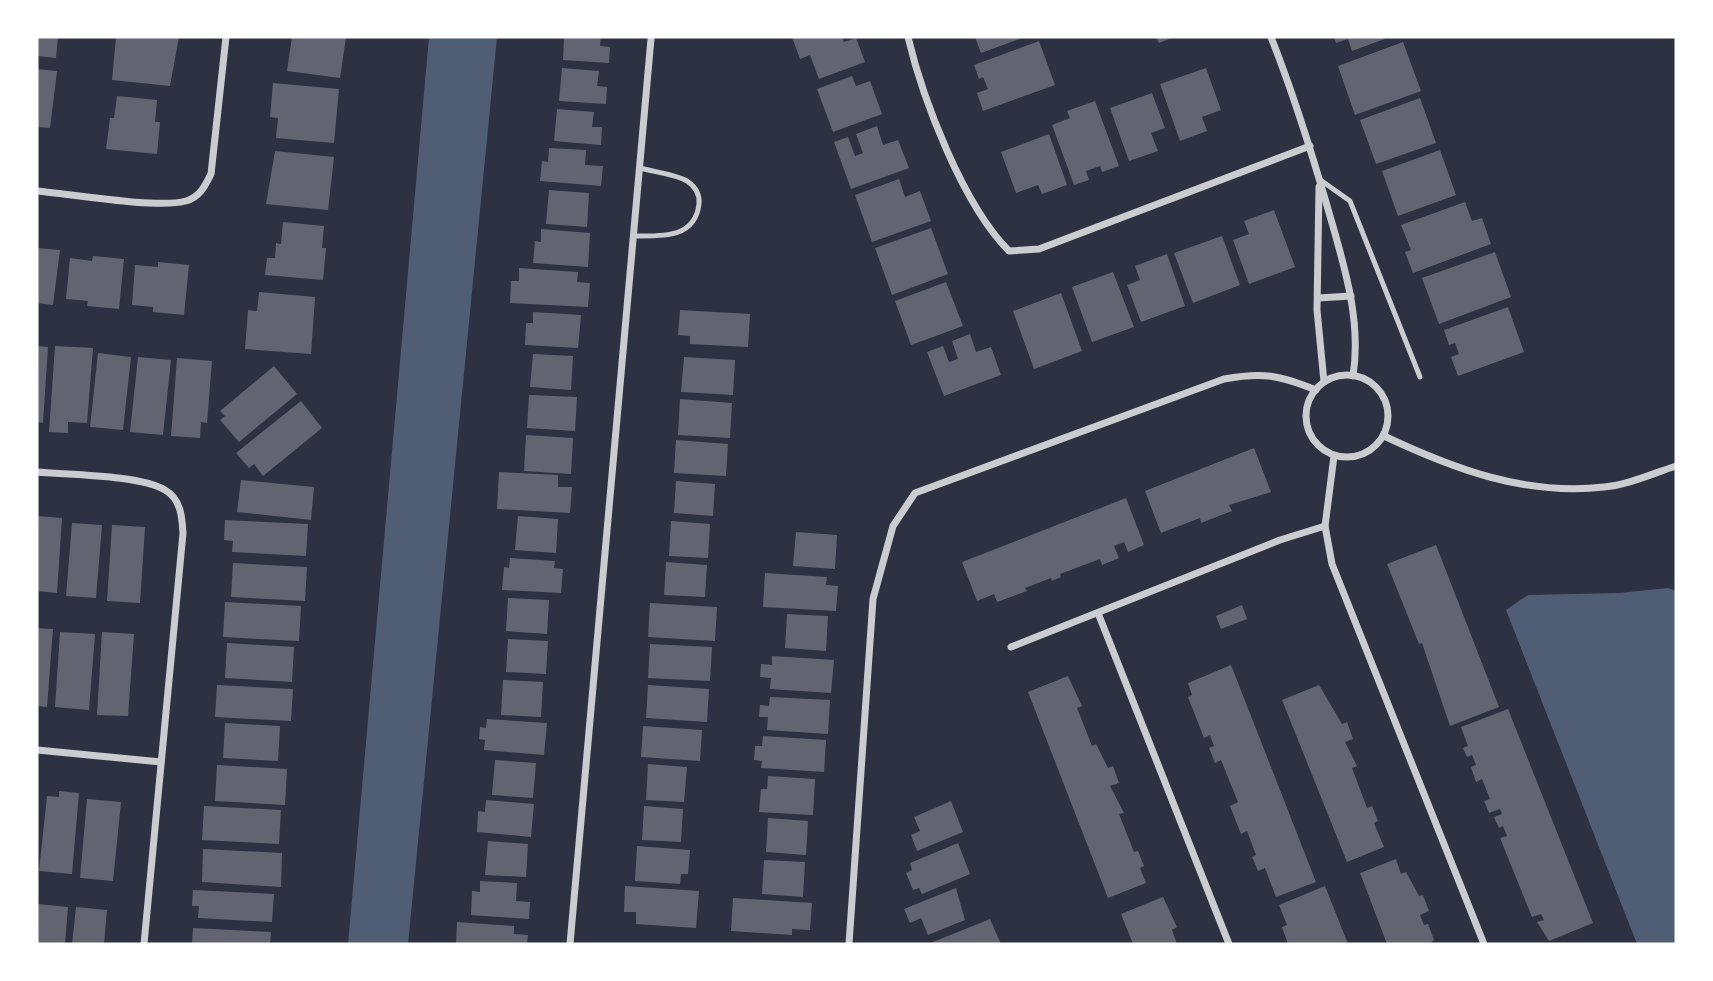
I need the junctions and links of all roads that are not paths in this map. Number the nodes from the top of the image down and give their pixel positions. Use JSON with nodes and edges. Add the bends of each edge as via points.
{"nodes":[{"id":1,"x":226,"y":37,"type":"edge"},
{"id":2,"x":908,"y":37,"type":"edge"},
{"id":3,"x":1271,"y":37,"type":"edge"},
{"id":4,"x":651,"y":39,"type":"dead end"},
{"id":5,"x":1310,"y":146,"type":"junction"},
{"id":6,"x":640,"y":168,"type":"junction"},
{"id":7,"x":1319,"y":179,"type":"junction"},
{"id":8,"x":37,"y":191,"type":"edge"},
{"id":9,"x":634,"y":236,"type":"junction"},
{"id":10,"x":1351,"y":296,"type":"junction"},
{"id":11,"x":1318,"y":298,"type":"junction"},
{"id":12,"x":1353,"y":376,"type":"junction"},
{"id":13,"x":1420,"y":377,"type":"dead end"},
{"id":14,"x":1324,"y":382,"type":"junction"},
{"id":15,"x":1316,"y":390,"type":"junction"},
{"id":16,"x":1384,"y":436,"type":"junction"},
{"id":17,"x":1334,"y":456,"type":"junction"},
{"id":18,"x":1676,"y":466,"type":"edge"},
{"id":19,"x":37,"y":472,"type":"edge"},
{"id":20,"x":1325,"y":526,"type":"junction"},
{"id":21,"x":1098,"y":613,"type":"junction"},
{"id":22,"x":1011,"y":647,"type":"dead end"},
{"id":23,"x":37,"y":750,"type":"edge"},
{"id":24,"x":162,"y":762,"type":"junction"},
{"id":25,"x":144,"y":944,"type":"edge"},
{"id":26,"x":569,"y":944,"type":"edge"},
{"id":27,"x":849,"y":944,"type":"edge"},
{"id":28,"x":1229,"y":944,"type":"edge"},
{"id":29,"x":1484,"y":944,"type":"edge"}],
"edges":[{"from":1,"to":8,"type":"street","via":[[211,174],[202,193],[187,201],[164,203]]},
{"from":2,"to":5,"type":"street","via":[[950,155],[992,234],[1009,251],[1039,249]]},
{"from":3,"to":5,"type":"street"},
{"from":4,"to":6,"type":"street"},
{"from":5,"to":7,"type":"street"},
{"from":6,"to":9,"type":"street"},
{"from":6,"to":9,"type":"lane","via":[[685,180],[699,197],[695,221],[684,230],[668,236]]},
{"from":7,"to":10,"type":"street"},
{"from":7,"to":11,"type":"street"},
{"from":7,"to":13,"type":"lane","via":[[1350,201]]},
{"from":9,"to":26,"type":"street"},
{"from":10,"to":11,"type":"street"},
{"from":10,"to":12,"type":"street"},
{"from":11,"to":14,"type":"street"},
{"from":12,"to":14,"type":"street"},
{"from":12,"to":16,"type":"street","via":[[1380,391],[1388,407]]},
{"from":14,"to":15,"type":"street"},
{"from":15,"to":17,"type":"street","via":[[1308,402],[1309,433]]},
{"from":15,"to":27,"type":"street","via":[[1257,373],[1224,379],[915,493],[892,526],[873,599]]},
{"from":16,"to":17,"type":"street","via":[[1352,458]]},
{"from":16,"to":18,"type":"street","via":[[1472,474],[1521,487],[1606,487]]},
{"from":17,"to":20,"type":"street"},
{"from":19,"to":24,"type":"street","via":[[141,482],[167,490],[181,509],[183,533]]},
{"from":20,"to":21,"type":"street"},
{"from":20,"to":29,"type":"street","via":[[1332,564]]},
{"from":21,"to":22,"type":"street"},
{"from":21,"to":28,"type":"street"},
{"from":23,"to":24,"type":"street"},
{"from":24,"to":25,"type":"street"}]}
